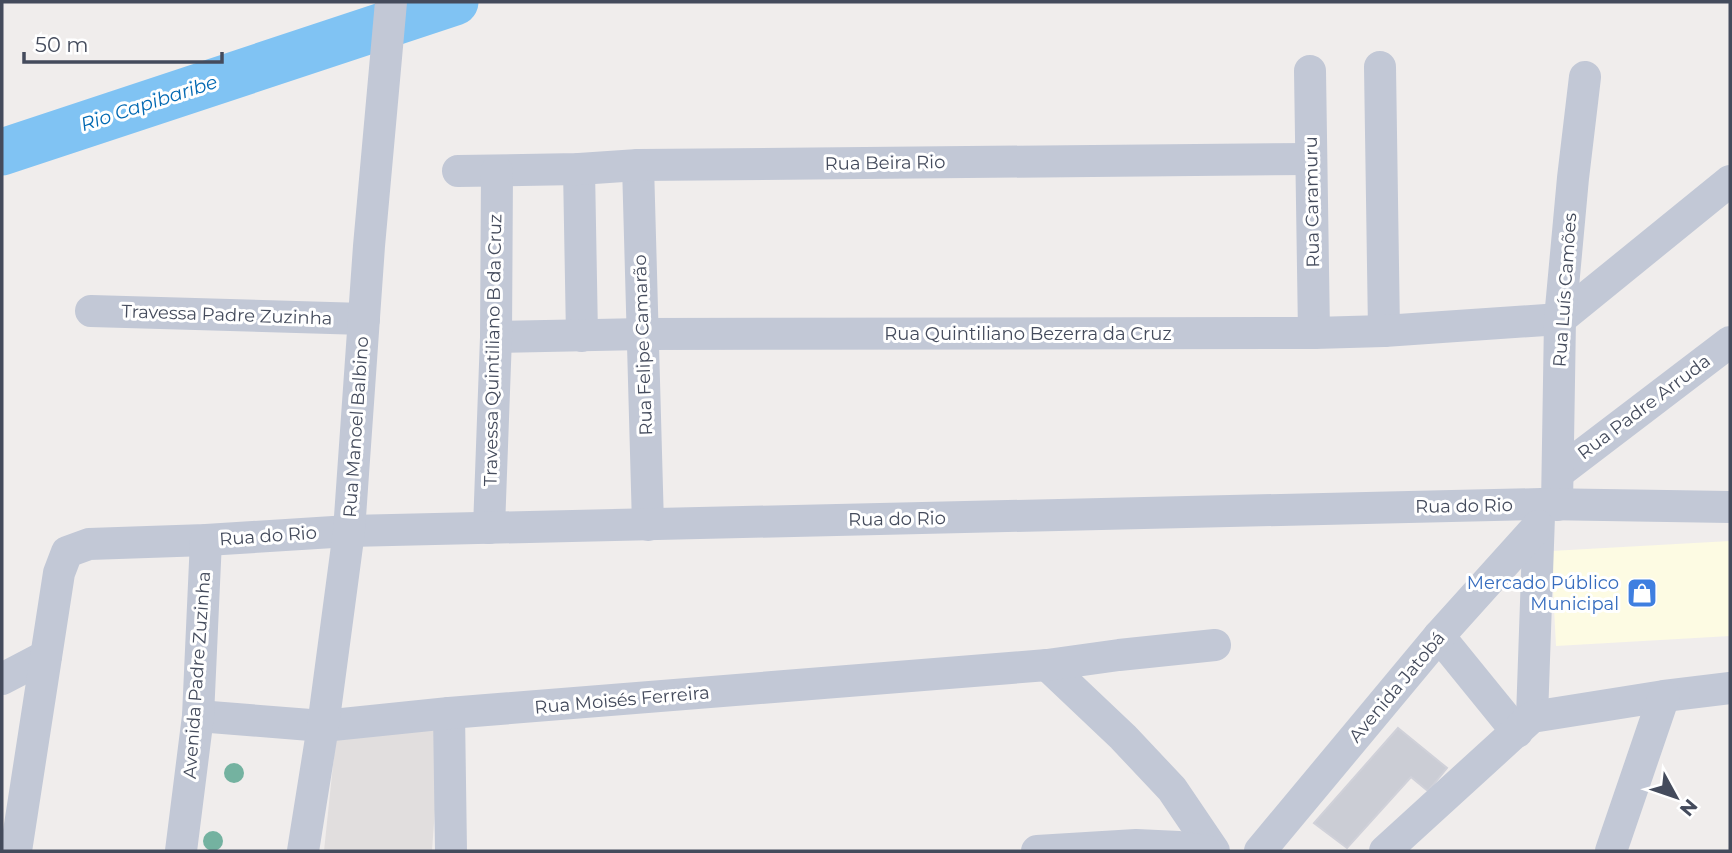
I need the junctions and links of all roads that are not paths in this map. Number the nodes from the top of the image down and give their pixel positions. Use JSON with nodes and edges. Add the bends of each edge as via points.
{"nodes":[{"id":1,"x":391,"y":2,"type":"edge"},
{"id":2,"x":1380,"y":67,"type":"dead end"},
{"id":3,"x":1310,"y":71,"type":"dead end"},
{"id":4,"x":1585,"y":77,"type":"dead end"},
{"id":5,"x":1311,"y":159,"type":"junction"},
{"id":6,"x":638,"y":165,"type":"junction"},
{"id":7,"x":579,"y":169,"type":"junction"},
{"id":8,"x":458,"y":171,"type":"dead end"},
{"id":9,"x":496,"y":171,"type":"junction"},
{"id":10,"x":1730,"y":181,"type":"edge"},
{"id":11,"x":91,"y":311,"type":"dead end"},
{"id":12,"x":364,"y":319,"type":"junction"},
{"id":13,"x":1560,"y":319,"type":"junction"},
{"id":14,"x":1384,"y":331,"type":"junction"},
{"id":15,"x":1314,"y":333,"type":"junction"},
{"id":16,"x":643,"y":334,"type":"junction"},
{"id":17,"x":582,"y":336,"type":"junction"},
{"id":18,"x":496,"y":337,"type":"junction"},
{"id":19,"x":1730,"y":342,"type":"edge"},
{"id":20,"x":1558,"y":473,"type":"junction"},
{"id":21,"x":1730,"y":507,"type":"edge"},
{"id":22,"x":1545,"y":512,"type":"junction"},
{"id":23,"x":648,"y":525,"type":"junction"},
{"id":24,"x":489,"y":528,"type":"junction"},
{"id":25,"x":348,"y":531,"type":"junction"},
{"id":26,"x":206,"y":540,"type":"junction"},
{"id":27,"x":1439,"y":636,"type":"junction"},
{"id":28,"x":1215,"y":645,"type":"dead end"},
{"id":29,"x":46,"y":656,"type":"junction"},
{"id":30,"x":1047,"y":666,"type":"junction"},
{"id":31,"x":2,"y":679,"type":"edge"},
{"id":32,"x":1730,"y":688,"type":"edge"},
{"id":33,"x":1664,"y":696,"type":"junction"},
{"id":34,"x":449,"y":713,"type":"junction"},
{"id":35,"x":198,"y":716,"type":"junction"},
{"id":36,"x":1524,"y":724,"type":"junction"},
{"id":37,"x":323,"y":726,"type":"junction"},
{"id":38,"x":16,"y":851,"type":"edge"},
{"id":39,"x":181,"y":851,"type":"edge"},
{"id":40,"x":303,"y":851,"type":"edge"},
{"id":41,"x":451,"y":851,"type":"edge"},
{"id":42,"x":1057,"y":851,"type":"edge"},
{"id":43,"x":1206,"y":851,"type":"edge"},
{"id":44,"x":1214,"y":851,"type":"edge"},
{"id":45,"x":1260,"y":851,"type":"edge"},
{"id":46,"x":1385,"y":851,"type":"edge"},
{"id":47,"x":1611,"y":851,"type":"edge"}],
"edges":[{"from":1,"to":12,"type":"street","name":"Rua Manoel Balbino"},
{"from":2,"to":14,"type":"street"},
{"from":3,"to":5,"type":"street","name":"Rua Caramuru"},
{"from":4,"to":13,"type":"street","name":"Rua Luís Camões"},
{"from":5,"to":6,"type":"street","name":"Rua Beira Rio"},
{"from":5,"to":15,"type":"street","name":"Rua Caramuru"},
{"from":6,"to":7,"type":"street","name":"Rua Beira Rio"},
{"from":6,"to":16,"type":"street","name":"Rua Felipe Camarão"},
{"from":7,"to":9,"type":"street","name":"Rua Beira Rio"},
{"from":7,"to":17,"type":"street"},
{"from":8,"to":9,"type":"street","name":"Rua Beira Rio"},
{"from":9,"to":18,"type":"street","name":"Travessa Quintiliano B da Cruz"},
{"from":10,"to":13,"type":"street"},
{"from":11,"to":12,"type":"street","name":"Travessa Padre Zuzinha"},
{"from":12,"to":25,"type":"street","name":"Rua Manoel Balbino"},
{"from":13,"to":14,"type":"street","name":"Rua Quintiliano Bezerra da Cruz"},
{"from":13,"to":20,"type":"street","name":"Rua Luís Camões"},
{"from":14,"to":15,"type":"street","name":"Rua Quintiliano Bezerra da Cruz"},
{"from":15,"to":16,"type":"street","name":"Rua Quintiliano Bezerra da Cruz"},
{"from":16,"to":17,"type":"street","name":"Rua Quintiliano Bezerra da Cruz"},
{"from":16,"to":23,"type":"street","name":"Rua Felipe Camarão"},
{"from":17,"to":18,"type":"street","name":"Rua Quintiliano Bezerra da Cruz"},
{"from":18,"to":24,"type":"street","name":"Travessa Quintiliano B da Cruz"},
{"from":19,"to":20,"type":"street","name":"Rua Padre Arruda"},
{"from":20,"to":22,"type":"street","name":"Rua Luís Camões"},
{"from":21,"to":22,"type":"street","name":"Rua do Rio"},
{"from":22,"to":23,"type":"street","name":"Rua do Rio"},
{"from":22,"to":27,"type":"street","name":"Avenida Jatobá"},
{"from":22,"to":36,"type":"street","name":"Rua Luís Camões"},
{"from":23,"to":24,"type":"street","name":"Rua do Rio"},
{"from":24,"to":25,"type":"street","name":"Rua do Rio"},
{"from":25,"to":26,"type":"street","name":"Rua do Rio"},
{"from":25,"to":37,"type":"street","name":"Rua Manoel Balbino"},
{"from":26,"to":29,"type":"street","name":"Rua do Rio","via":[[89,544],[66,552]]},
{"from":26,"to":35,"type":"street","name":"Avenida Padre Zuzinha"},
{"from":27,"to":36,"type":"street"},
{"from":27,"to":45,"type":"street","name":"Avenida Jatobá"},
{"from":28,"to":30,"type":"street","name":"Rua Moisés Ferreira"},
{"from":29,"to":31,"type":"street"},
{"from":29,"to":38,"type":"street"},
{"from":30,"to":34,"type":"street","name":"Rua Moisés Ferreira"},
{"from":30,"to":44,"type":"street","via":[[1159,775]]},
{"from":32,"to":33,"type":"street"},
{"from":33,"to":36,"type":"street"},
{"from":33,"to":47,"type":"street"},
{"from":34,"to":37,"type":"street","name":"Rua Moisés Ferreira"},
{"from":34,"to":41,"type":"street"},
{"from":35,"to":37,"type":"street","name":"Rua Moisés Ferreira"},
{"from":35,"to":39,"type":"street","name":"Avenida Padre Zuzinha"},
{"from":36,"to":46,"type":"street"},
{"from":37,"to":40,"type":"street","name":"Rua Manoel Balbino"},
{"from":42,"to":43,"type":"street","via":[[1136,845]]}]}
